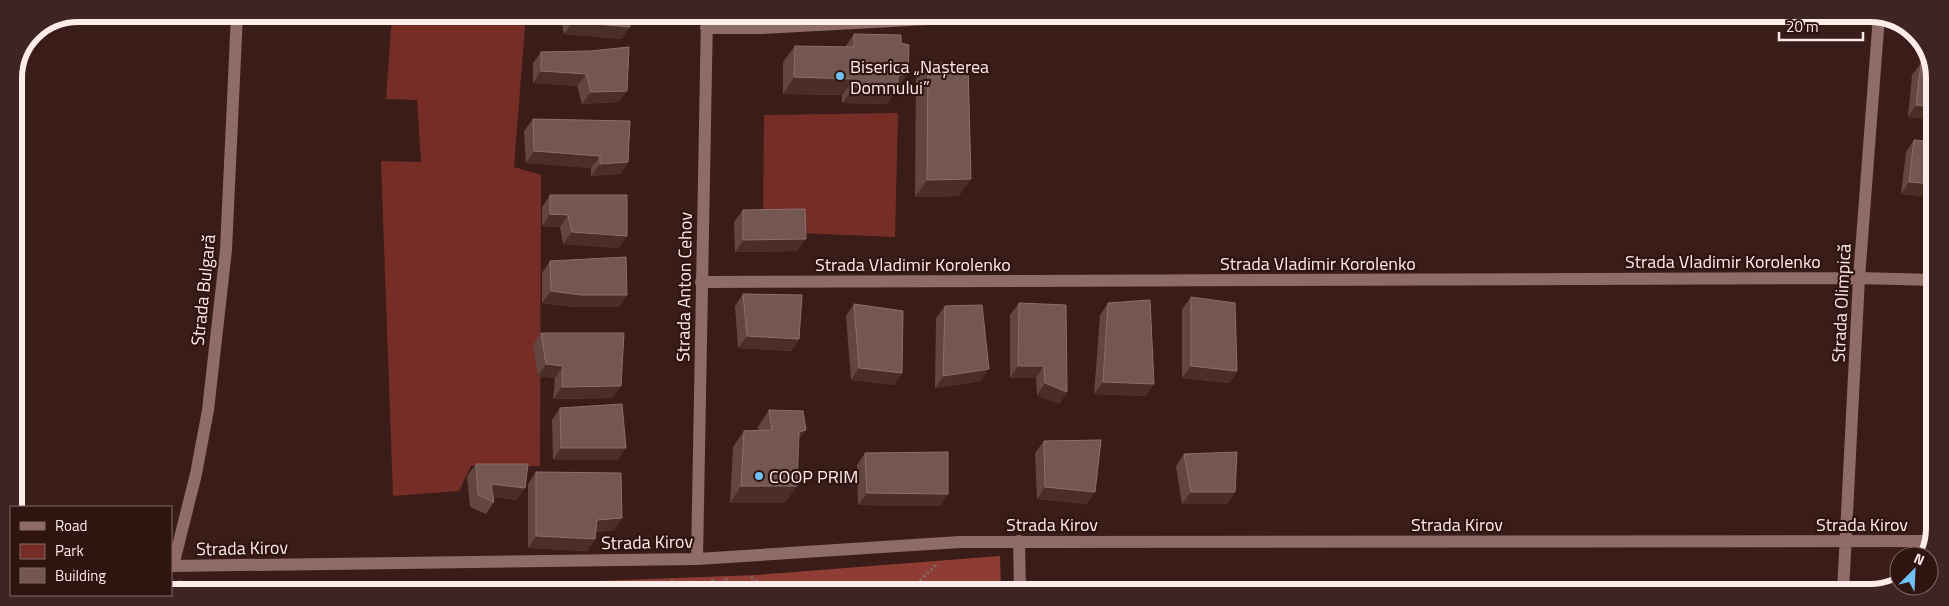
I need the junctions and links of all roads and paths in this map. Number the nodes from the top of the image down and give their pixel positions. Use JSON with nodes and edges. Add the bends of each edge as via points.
{"nodes":[{"id":1,"x":237,"y":22,"type":"edge"},
{"id":2,"x":706,"y":22,"type":"edge"},
{"id":3,"x":873,"y":22,"type":"edge"},
{"id":4,"x":1878,"y":23,"type":"edge"},
{"id":5,"x":706,"y":28,"type":"junction"},
{"id":6,"x":1859,"y":278,"type":"junction"},
{"id":7,"x":1926,"y":280,"type":"edge"},
{"id":8,"x":702,"y":282,"type":"junction"},
{"id":9,"x":1019,"y":541,"type":"junction"},
{"id":10,"x":1925,"y":541,"type":"edge"},
{"id":11,"x":1846,"y":542,"type":"junction"},
{"id":12,"x":697,"y":559,"type":"junction"},
{"id":13,"x":172,"y":566,"type":"edge"},
{"id":14,"x":1020,"y":584,"type":"edge"},
{"id":15,"x":1844,"y":584,"type":"edge"}],
"edges":[{"from":1,"to":13,"type":"street","name":"Strada Bulgară","via":[[226,250],[209,401],[196,474]]},
{"from":2,"to":5,"type":"street","name":"Strada Anton Cehov"},
{"from":3,"to":5,"type":"street"},
{"from":4,"to":6,"type":"street","name":"Strada Olimpică"},
{"from":5,"to":8,"type":"street","name":"Strada Anton Cehov"},
{"from":6,"to":7,"type":"street","name":"Strada Vladimir Korolenko"},
{"from":6,"to":8,"type":"street","name":"Strada Vladimir Korolenko"},
{"from":6,"to":11,"type":"street","name":"Strada Olimpică"},
{"from":8,"to":12,"type":"street","name":"Strada Anton Cehov"},
{"from":9,"to":11,"type":"street","name":"Strada Kirov"},
{"from":9,"to":12,"type":"street","name":"Strada Kirov"},
{"from":9,"to":14,"type":"street"},
{"from":10,"to":11,"type":"street","name":"Strada Kirov"},
{"from":11,"to":15,"type":"street","name":"Strada Olimpică"},
{"from":12,"to":13,"type":"street","name":"Strada Kirov"}]}
